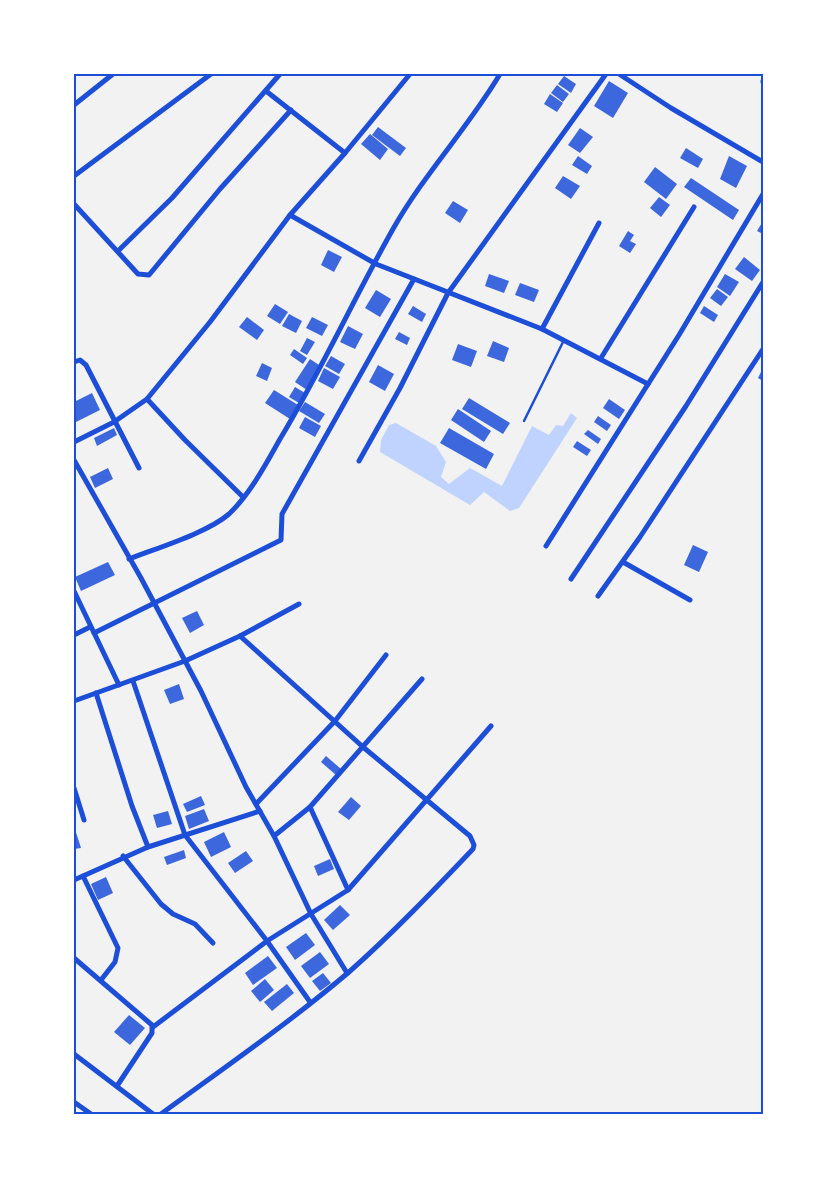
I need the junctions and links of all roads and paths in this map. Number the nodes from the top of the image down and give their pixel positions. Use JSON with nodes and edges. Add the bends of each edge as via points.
{"nodes":[{"id":1,"x":113,"y":74,"type":"edge"},
{"id":2,"x":212,"y":74,"type":"edge"},
{"id":3,"x":280,"y":74,"type":"edge"},
{"id":4,"x":410,"y":74,"type":"edge"},
{"id":5,"x":500,"y":74,"type":"edge"},
{"id":6,"x":606,"y":74,"type":"edge"},
{"id":7,"x":618,"y":74,"type":"edge"},
{"id":8,"x":266,"y":90,"type":"junction"},
{"id":9,"x":74,"y":105,"type":"edge"},
{"id":10,"x":291,"y":110,"type":"junction"},
{"id":11,"x":345,"y":152,"type":"junction"},
{"id":12,"x":763,"y":162,"type":"edge"},
{"id":13,"x":74,"y":176,"type":"edge"},
{"id":14,"x":763,"y":194,"type":"edge"},
{"id":15,"x":74,"y":204,"type":"edge"},
{"id":16,"x":694,"y":207,"type":"dead end"},
{"id":17,"x":290,"y":214,"type":"junction"},
{"id":18,"x":599,"y":224,"type":"dead end"},
{"id":19,"x":118,"y":251,"type":"junction"},
{"id":20,"x":376,"y":264,"type":"junction"},
{"id":21,"x":414,"y":279,"type":"junction"},
{"id":22,"x":763,"y":282,"type":"edge"},
{"id":23,"x":448,"y":293,"type":"junction"},
{"id":24,"x":542,"y":328,"type":"junction"},
{"id":25,"x":564,"y":339,"type":"junction"},
{"id":26,"x":763,"y":349,"type":"edge"},
{"id":27,"x":601,"y":358,"type":"junction"},
{"id":28,"x":74,"y":362,"type":"edge"},
{"id":29,"x":648,"y":384,"type":"junction"},
{"id":30,"x":147,"y":399,"type":"junction"},
{"id":31,"x":524,"y":421,"type":"dead end"},
{"id":32,"x":114,"y":422,"type":"junction"},
{"id":33,"x":74,"y":442,"type":"edge"},
{"id":34,"x":74,"y":460,"type":"edge"},
{"id":35,"x":359,"y":461,"type":"dead end"},
{"id":36,"x":139,"y":468,"type":"dead end"},
{"id":37,"x":243,"y":497,"type":"junction"},
{"id":38,"x":546,"y":546,"type":"dead end"},
{"id":39,"x":129,"y":559,"type":"junction"},
{"id":40,"x":623,"y":562,"type":"junction"},
{"id":41,"x":572,"y":579,"type":"dead end"},
{"id":42,"x":74,"y":591,"type":"edge"},
{"id":43,"x":598,"y":596,"type":"dead end"},
{"id":44,"x":690,"y":600,"type":"dead end"},
{"id":45,"x":155,"y":603,"type":"junction"},
{"id":46,"x":299,"y":604,"type":"dead end"},
{"id":47,"x":90,"y":626,"type":"junction"},
{"id":48,"x":94,"y":633,"type":"junction"},
{"id":49,"x":74,"y":635,"type":"edge"},
{"id":50,"x":240,"y":636,"type":"junction"},
{"id":51,"x":386,"y":655,"type":"dead end"},
{"id":52,"x":185,"y":661,"type":"junction"},
{"id":53,"x":422,"y":680,"type":"dead end"},
{"id":54,"x":133,"y":681,"type":"junction"},
{"id":55,"x":118,"y":685,"type":"junction"},
{"id":56,"x":96,"y":693,"type":"junction"},
{"id":57,"x":74,"y":701,"type":"edge"},
{"id":58,"x":335,"y":720,"type":"junction"},
{"id":59,"x":491,"y":726,"type":"dead end"},
{"id":60,"x":364,"y":747,"type":"junction"},
{"id":61,"x":74,"y":788,"type":"edge"},
{"id":62,"x":427,"y":799,"type":"junction"},
{"id":63,"x":256,"y":804,"type":"junction"},
{"id":64,"x":310,"y":807,"type":"junction"},
{"id":65,"x":260,"y":811,"type":"junction"},
{"id":66,"x":84,"y":820,"type":"dead end"},
{"id":67,"x":185,"y":835,"type":"junction"},
{"id":68,"x":274,"y":836,"type":"junction"},
{"id":69,"x":148,"y":847,"type":"junction"},
{"id":70,"x":123,"y":856,"type":"junction"},
{"id":71,"x":83,"y":876,"type":"junction"},
{"id":72,"x":74,"y":880,"type":"edge"},
{"id":73,"x":348,"y":890,"type":"junction"},
{"id":74,"x":311,"y":914,"type":"junction"},
{"id":75,"x":267,"y":942,"type":"junction"},
{"id":76,"x":213,"y":944,"type":"dead end"},
{"id":77,"x":74,"y":958,"type":"edge"},
{"id":78,"x":347,"y":973,"type":"junction"},
{"id":79,"x":101,"y":980,"type":"junction"},
{"id":80,"x":310,"y":1002,"type":"junction"},
{"id":81,"x":152,"y":1027,"type":"junction"},
{"id":82,"x":74,"y":1054,"type":"edge"},
{"id":83,"x":117,"y":1086,"type":"junction"},
{"id":84,"x":74,"y":1102,"type":"edge"},
{"id":85,"x":91,"y":1114,"type":"edge"},
{"id":86,"x":153,"y":1114,"type":"edge"},
{"id":87,"x":161,"y":1114,"type":"edge"}],
"edges":[{"from":1,"to":9,"type":"street"},
{"from":2,"to":13,"type":"street"},
{"from":3,"to":8,"type":"street"},
{"from":4,"to":11,"type":"street"},
{"from":5,"to":20,"type":"street","via":[[400,218]]},
{"from":6,"to":23,"type":"street"},
{"from":7,"to":12,"type":"street"},
{"from":8,"to":10,"type":"street"},
{"from":8,"to":19,"type":"street","via":[[172,198]]},
{"from":10,"to":11,"type":"street"},
{"from":10,"to":19,"type":"street","via":[[149,274],[138,274]]},
{"from":11,"to":17,"type":"street"},
{"from":14,"to":29,"type":"street"},
{"from":15,"to":19,"type":"street"},
{"from":16,"to":27,"type":"street"},
{"from":17,"to":20,"type":"street"},
{"from":17,"to":30,"type":"street","via":[[210,322]]},
{"from":18,"to":24,"type":"street"},
{"from":20,"to":21,"type":"street"},
{"from":20,"to":37,"type":"street","via":[[311,388]]},
{"from":21,"to":23,"type":"street"},
{"from":21,"to":45,"type":"street","via":[[282,514],[281,540]]},
{"from":22,"to":41,"type":"street"},
{"from":23,"to":24,"type":"street"},
{"from":23,"to":35,"type":"street"},
{"from":24,"to":25,"type":"street"},
{"from":25,"to":27,"type":"street"},
{"from":25,"to":31,"type":"lane"},
{"from":26,"to":40,"type":"street"},
{"from":27,"to":29,"type":"street"},
{"from":28,"to":32,"type":"street","via":[[80,360],[86,365]]},
{"from":29,"to":38,"type":"street"},
{"from":30,"to":32,"type":"street"},
{"from":30,"to":37,"type":"street"},
{"from":32,"to":33,"type":"street"},
{"from":32,"to":36,"type":"street"},
{"from":34,"to":39,"type":"street"},
{"from":37,"to":39,"type":"street","via":[[228,515],[216,522]]},
{"from":39,"to":45,"type":"street"},
{"from":40,"to":43,"type":"street"},
{"from":40,"to":44,"type":"street"},
{"from":42,"to":47,"type":"street"},
{"from":45,"to":48,"type":"street"},
{"from":45,"to":52,"type":"street"},
{"from":46,"to":50,"type":"street"},
{"from":47,"to":48,"type":"street"},
{"from":47,"to":49,"type":"street"},
{"from":48,"to":55,"type":"street"},
{"from":50,"to":52,"type":"street"},
{"from":50,"to":58,"type":"street"},
{"from":51,"to":58,"type":"street"},
{"from":52,"to":54,"type":"street"},
{"from":52,"to":63,"type":"street"},
{"from":53,"to":60,"type":"street"},
{"from":54,"to":55,"type":"street"},
{"from":54,"to":67,"type":"street"},
{"from":55,"to":56,"type":"street"},
{"from":56,"to":57,"type":"street"},
{"from":56,"to":69,"type":"street"},
{"from":58,"to":60,"type":"street"},
{"from":58,"to":63,"type":"street"},
{"from":59,"to":62,"type":"street"},
{"from":60,"to":62,"type":"street"},
{"from":60,"to":64,"type":"street"},
{"from":61,"to":66,"type":"street"},
{"from":62,"to":73,"type":"street"},
{"from":62,"to":78,"type":"street","via":[[474,840],[473,849],[391,934]]},
{"from":63,"to":65,"type":"street"},
{"from":64,"to":68,"type":"street"},
{"from":64,"to":73,"type":"street"},
{"from":65,"to":67,"type":"street"},
{"from":65,"to":68,"type":"street"},
{"from":67,"to":69,"type":"street"},
{"from":67,"to":75,"type":"street"},
{"from":68,"to":74,"type":"street"},
{"from":69,"to":70,"type":"street"},
{"from":70,"to":71,"type":"street"},
{"from":70,"to":76,"type":"street","via":[[161,904],[172,914],[195,924]]},
{"from":71,"to":72,"type":"street"},
{"from":71,"to":79,"type":"street","via":[[118,948],[115,962]]},
{"from":73,"to":74,"type":"street"},
{"from":74,"to":75,"type":"street"},
{"from":74,"to":78,"type":"street"},
{"from":75,"to":80,"type":"street"},
{"from":75,"to":81,"type":"street"},
{"from":77,"to":79,"type":"street"},
{"from":78,"to":80,"type":"street"},
{"from":79,"to":81,"type":"street"},
{"from":80,"to":87,"type":"street"},
{"from":81,"to":83,"type":"street","via":[[152,1033]]},
{"from":82,"to":83,"type":"street"},
{"from":83,"to":86,"type":"street"},
{"from":84,"to":85,"type":"street"}]}
